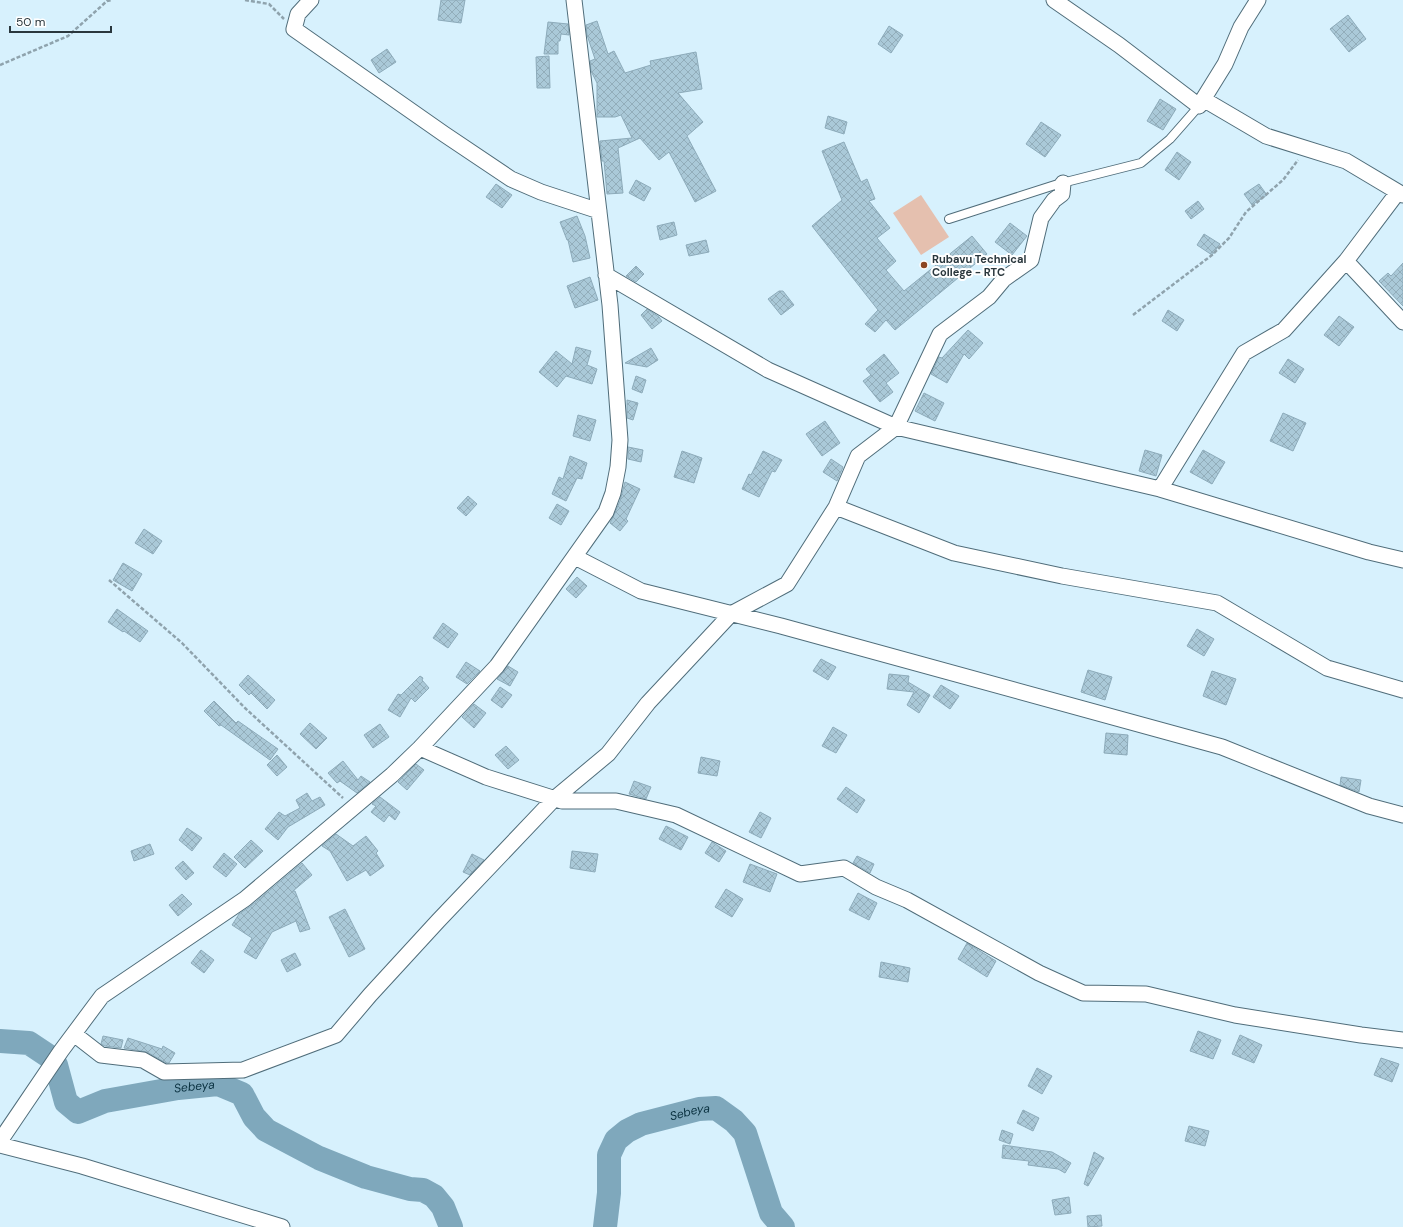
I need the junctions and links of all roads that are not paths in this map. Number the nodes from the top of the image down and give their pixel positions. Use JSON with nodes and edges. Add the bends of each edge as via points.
{"nodes":[{"id":1,"x":311,"y":0,"type":"edge"},
{"id":2,"x":574,"y":0,"type":"edge"},
{"id":3,"x":1054,"y":0,"type":"edge"},
{"id":4,"x":1258,"y":0,"type":"edge"},
{"id":5,"x":1201,"y":102,"type":"junction"},
{"id":6,"x":1063,"y":183,"type":"junction"},
{"id":7,"x":1400,"y":194,"type":"edge"},
{"id":8,"x":599,"y":211,"type":"junction"},
{"id":9,"x":949,"y":219,"type":"dead end"},
{"id":10,"x":1346,"y":261,"type":"junction"},
{"id":11,"x":606,"y":275,"type":"junction"},
{"id":12,"x":1403,"y":322,"type":"edge"},
{"id":13,"x":896,"y":427,"type":"junction"},
{"id":14,"x":1160,"y":489,"type":"junction"},
{"id":15,"x":836,"y":508,"type":"junction"},
{"id":16,"x":575,"y":557,"type":"junction"},
{"id":17,"x":1403,"y":560,"type":"edge"},
{"id":18,"x":731,"y":614,"type":"junction"},
{"id":19,"x":1403,"y":690,"type":"edge"},
{"id":20,"x":420,"y":748,"type":"junction"},
{"id":21,"x":554,"y":799,"type":"junction"},
{"id":22,"x":1403,"y":815,"type":"edge"},
{"id":23,"x":74,"y":1034,"type":"junction"},
{"id":24,"x":1403,"y":1040,"type":"edge"},
{"id":25,"x":0,"y":1141,"type":"edge"},
{"id":26,"x":0,"y":1145,"type":"edge"},
{"id":27,"x":282,"y":1227,"type":"edge"}],
"edges":[{"from":1,"to":8,"type":"street","via":[[298,14],[294,29],[511,179]]},
{"from":2,"to":8,"type":"street"},
{"from":3,"to":5,"type":"street"},
{"from":4,"to":5,"type":"street","via":[[1241,27],[1225,64]]},
{"from":5,"to":6,"type":"lane","via":[[1170,139],[1142,163]]},
{"from":5,"to":7,"type":"street","via":[[1266,136],[1346,160]]},
{"from":6,"to":9,"type":"lane"},
{"from":6,"to":13,"type":"street","via":[[1062,194],[1054,200],[1041,218],[1031,260],[1004,279],[989,297],[940,334]]},
{"from":7,"to":10,"type":"street"},
{"from":8,"to":11,"type":"street"},
{"from":10,"to":12,"type":"street"},
{"from":10,"to":14,"type":"street","via":[[1284,330],[1244,353]]},
{"from":11,"to":13,"type":"street","via":[[768,370]]},
{"from":11,"to":16,"type":"street","via":[[620,440],[618,467],[606,512]]},
{"from":13,"to":14,"type":"street"},
{"from":13,"to":15,"type":"street","via":[[858,456]]},
{"from":14,"to":17,"type":"street"},
{"from":15,"to":18,"type":"street","via":[[787,584]]},
{"from":15,"to":19,"type":"street","via":[[954,553],[1062,576],[1217,603],[1327,668]]},
{"from":16,"to":18,"type":"street","via":[[641,591]]},
{"from":16,"to":20,"type":"street","via":[[497,666]]},
{"from":18,"to":21,"type":"street","via":[[648,702],[608,754]]},
{"from":18,"to":22,"type":"street","via":[[1222,747],[1369,806]]},
{"from":20,"to":21,"type":"street","via":[[486,777]]},
{"from":20,"to":23,"type":"street","via":[[354,808],[245,899],[102,996]]},
{"from":21,"to":23,"type":"street","via":[[370,995],[336,1035],[243,1070],[164,1072],[143,1060],[100,1055]]},
{"from":21,"to":24,"type":"street","via":[[616,801],[676,815],[800,874],[844,868],[1039,973],[1083,993],[1146,994],[1235,1015]]},
{"from":23,"to":25,"type":"street"},
{"from":26,"to":27,"type":"street","via":[[82,1166]]}]}
